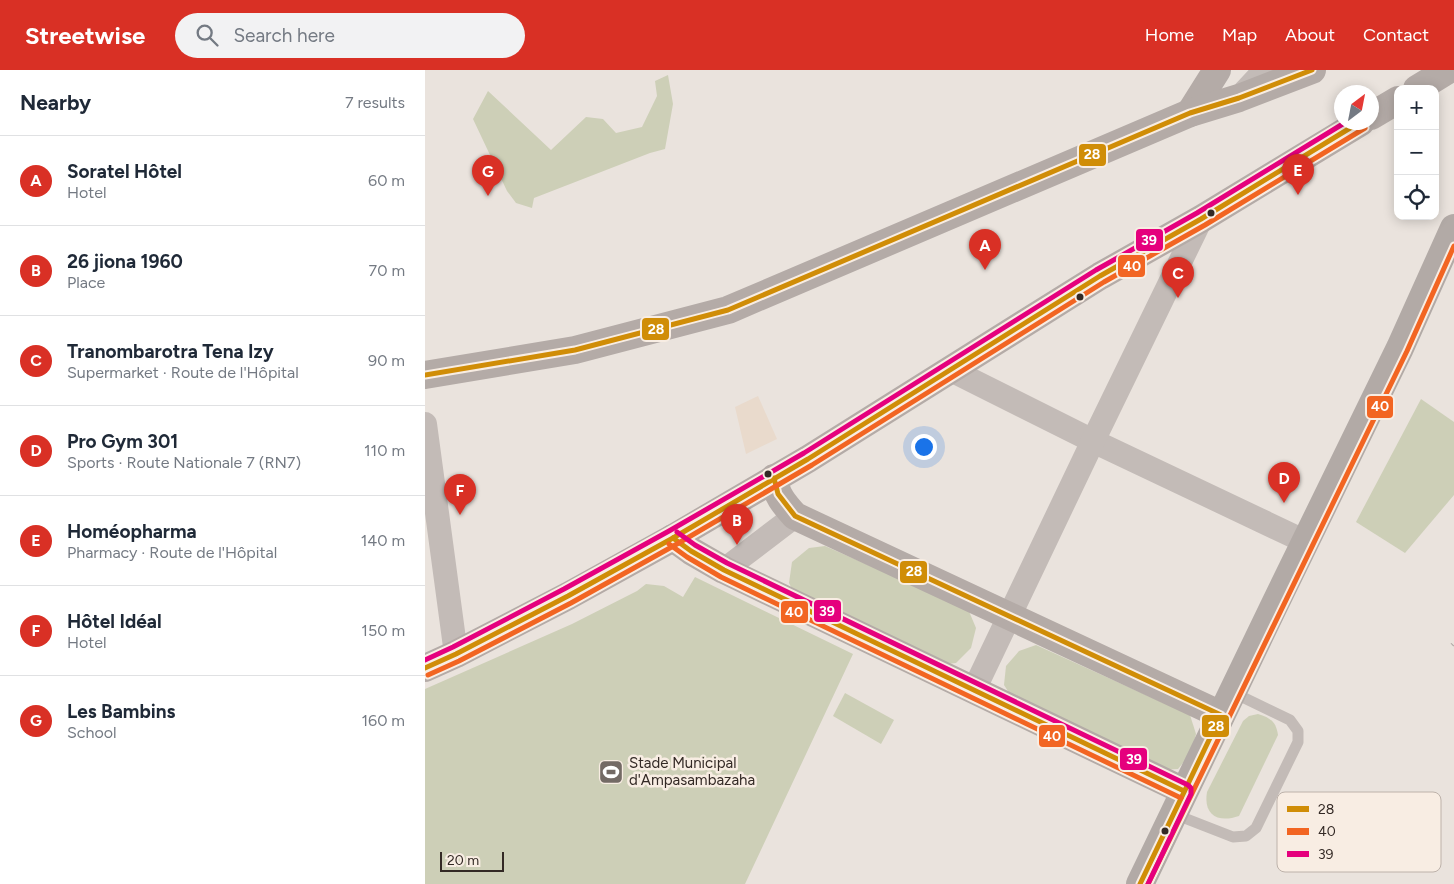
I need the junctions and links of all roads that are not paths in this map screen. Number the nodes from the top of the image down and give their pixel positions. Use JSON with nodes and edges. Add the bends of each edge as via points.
{"nodes":[{"id":1,"x":1217,"y":70,"type":"edge"},
{"id":2,"x":1265,"y":70,"type":"edge"},
{"id":3,"x":1312,"y":70,"type":"edge"},
{"id":4,"x":1448,"y":70,"type":"edge"},
{"id":5,"x":1424,"y":85,"type":"edge"},
{"id":6,"x":1239,"y":98,"type":"junction"},
{"id":7,"x":1394,"y":102,"type":"edge"},
{"id":8,"x":1379,"y":111,"type":"edge"},
{"id":9,"x":1190,"y":113,"type":"junction"},
{"id":10,"x":1348,"y":130,"type":"edge"},
{"id":11,"x":1201,"y":219,"type":"junction"},
{"id":12,"x":1454,"y":228,"type":"edge"},
{"id":13,"x":951,"y":370,"type":"junction"},
{"id":14,"x":425,"y":375,"type":"edge"},
{"id":15,"x":425,"y":424,"type":"edge"},
{"id":16,"x":1093,"y":441,"type":"junction"},
{"id":17,"x":774,"y":478,"type":"junction"},
{"id":18,"x":795,"y":516,"type":"junction"},
{"id":19,"x":673,"y":538,"type":"junction"},
{"id":20,"x":1306,"y":542,"type":"junction"},
{"id":21,"x":724,"y":570,"type":"junction"},
{"id":22,"x":1009,"y":616,"type":"junction"},
{"id":23,"x":456,"y":654,"type":"junction"},
{"id":24,"x":425,"y":668,"type":"edge"},
{"id":25,"x":974,"y":690,"type":"junction"},
{"id":26,"x":1227,"y":703,"type":"junction"},
{"id":27,"x":1179,"y":802,"type":"junction"},
{"id":28,"x":1140,"y":884,"type":"edge"}],
"edges":[{"from":1,"to":9,"type":"street"},
{"from":2,"to":6,"type":"street"},
{"from":3,"to":6,"type":"street"},
{"from":4,"to":5,"type":"street"},
{"from":6,"to":9,"type":"street"},
{"from":7,"to":8,"type":"street"},
{"from":9,"to":14,"type":"street","via":[[728,310],[575,350]]},
{"from":10,"to":11,"type":"street"},
{"from":11,"to":13,"type":"street","via":[[1100,276]]},
{"from":11,"to":16,"type":"street"},
{"from":12,"to":20,"type":"main road"},
{"from":13,"to":16,"type":"street"},
{"from":13,"to":17,"type":"street"},
{"from":15,"to":23,"type":"street"},
{"from":16,"to":20,"type":"street"},
{"from":16,"to":22,"type":"street"},
{"from":17,"to":18,"type":"street","via":[[783,504]]},
{"from":17,"to":19,"type":"street"},
{"from":18,"to":21,"type":"street"},
{"from":18,"to":22,"type":"street"},
{"from":19,"to":21,"type":"street"},
{"from":19,"to":23,"type":"street"},
{"from":20,"to":26,"type":"main road"},
{"from":21,"to":25,"type":"street"},
{"from":22,"to":25,"type":"street"},
{"from":22,"to":26,"type":"street"},
{"from":23,"to":24,"type":"street"},
{"from":25,"to":27,"type":"street"},
{"from":26,"to":27,"type":"main road"},
{"from":26,"to":27,"type":"lane","via":[[1290,720],[1298,731],[1298,742],[1256,828],[1246,836],[1233,837]]},
{"from":27,"to":28,"type":"main road"}]}
